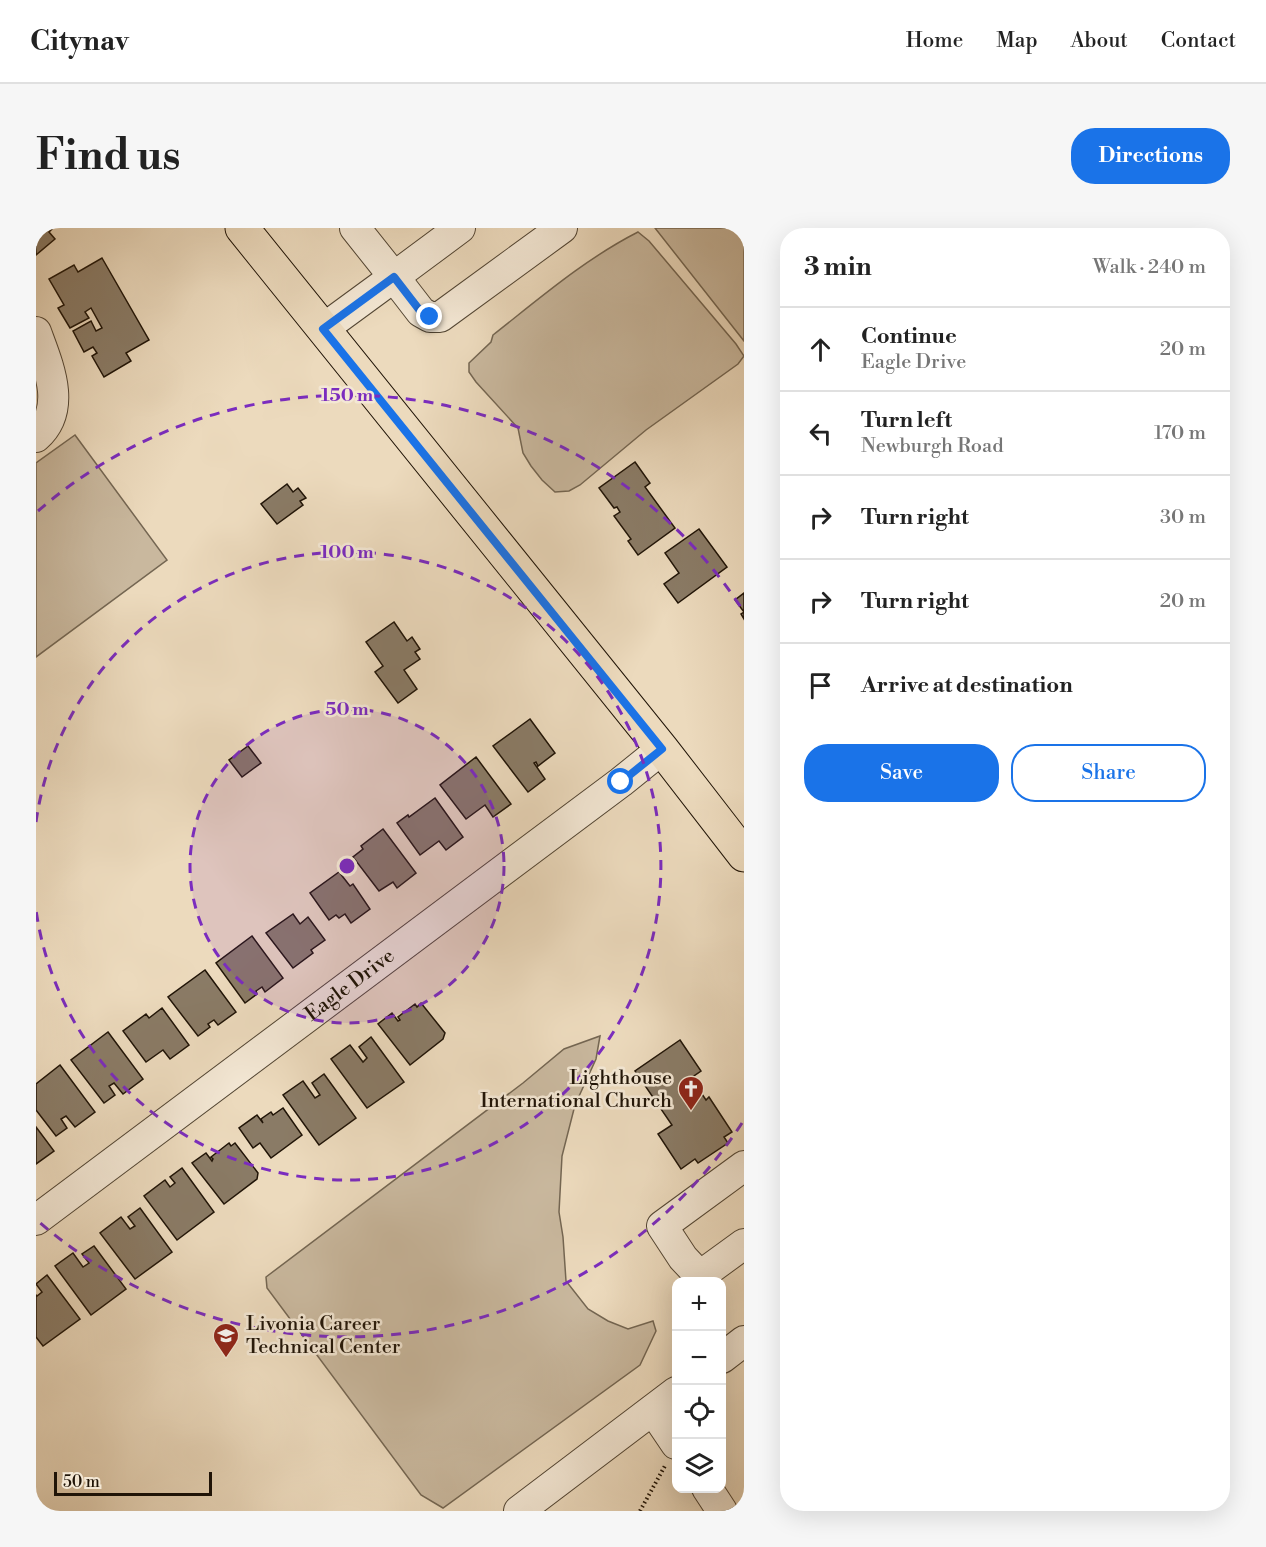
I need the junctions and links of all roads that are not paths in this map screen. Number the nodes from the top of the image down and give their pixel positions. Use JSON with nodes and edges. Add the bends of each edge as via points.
{"nodes":[{"id":1,"x":242,"y":228,"type":"edge"},
{"id":2,"x":460,"y":228,"type":"edge"},
{"id":3,"x":562,"y":228,"type":"edge"},
{"id":4,"x":358,"y":229,"type":"edge"},
{"id":5,"x":394,"y":277,"type":"junction"},
{"id":6,"x":323,"y":329,"type":"junction"},
{"id":7,"x":36,"y":333,"type":"edge"},
{"id":8,"x":36,"y":437,"type":"edge"},
{"id":9,"x":662,"y":749,"type":"junction"},
{"id":10,"x":744,"y":855,"type":"edge"},
{"id":11,"x":744,"y":1166,"type":"edge"},
{"id":12,"x":36,"y":1220,"type":"edge"},
{"id":13,"x":744,"y":1244,"type":"edge"},
{"id":14,"x":744,"y":1341,"type":"edge"},
{"id":15,"x":726,"y":1355,"type":"edge"},
{"id":16,"x":672,"y":1395,"type":"edge"},
{"id":17,"x":653,"y":1410,"type":"junction"},
{"id":18,"x":672,"y":1445,"type":"edge"},
{"id":19,"x":710,"y":1493,"type":"edge"},
{"id":20,"x":519,"y":1511,"type":"edge"},
{"id":21,"x":722,"y":1511,"type":"edge"}],
"edges":[{"from":1,"to":6,"type":"main road"},
{"from":2,"to":5,"type":"street"},
{"from":3,"to":5,"type":"street","via":[[440,317],[421,312]]},
{"from":4,"to":5,"type":"street"},
{"from":5,"to":6,"type":"street"},
{"from":6,"to":9,"type":"main road"},
{"from":7,"to":8,"type":"street","via":[[54,393],[47,426]]},
{"from":9,"to":10,"type":"main road"},
{"from":9,"to":12,"type":"street","name":"Eagle Drive"},
{"from":11,"to":13,"type":"street","via":[[662,1226],[700,1276]]},
{"from":14,"to":15,"type":"street"},
{"from":16,"to":17,"type":"street"},
{"from":17,"to":18,"type":"street"},
{"from":17,"to":20,"type":"street"},
{"from":19,"to":21,"type":"street"}]}
